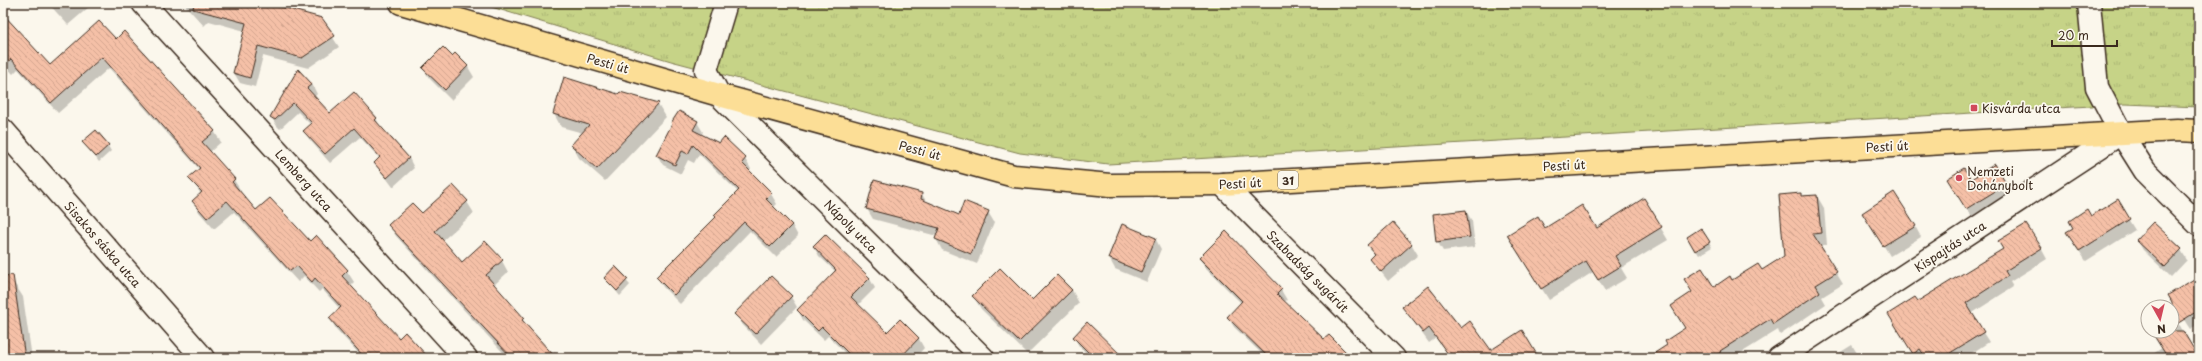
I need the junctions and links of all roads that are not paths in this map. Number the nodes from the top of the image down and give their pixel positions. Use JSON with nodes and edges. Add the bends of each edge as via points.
{"nodes":[{"id":1,"x":143,"y":3,"type":"edge"},
{"id":2,"x":401,"y":3,"type":"edge"},
{"id":3,"x":726,"y":3,"type":"edge"},
{"id":4,"x":2089,"y":3,"type":"edge"},
{"id":5,"x":719,"y":95,"type":"junction"},
{"id":6,"x":3,"y":130,"type":"edge"},
{"id":7,"x":2199,"y":131,"type":"edge"},
{"id":8,"x":2121,"y":133,"type":"junction"},
{"id":9,"x":1222,"y":184,"type":"junction"},
{"id":10,"x":2199,"y":225,"type":"edge"},
{"id":11,"x":203,"y":358,"type":"edge"},
{"id":12,"x":466,"y":358,"type":"edge"},
{"id":13,"x":983,"y":358,"type":"edge"},
{"id":14,"x":1394,"y":358,"type":"edge"},
{"id":15,"x":1779,"y":358,"type":"edge"}],
"edges":[{"from":1,"to":12,"type":"street","name":"Lemberg utca"},
{"from":2,"to":5,"type":"main road","name":"Pesti út","number":"31"},
{"from":3,"to":5,"type":"street","name":"Nápoly utca","via":[[706,70]]},
{"from":4,"to":8,"type":"street","via":[[2097,87]]},
{"from":5,"to":9,"type":"main road","name":"Pesti út","number":"31","via":[[1014,176],[1110,185]]},
{"from":5,"to":13,"type":"street","name":"Nápoly utca"},
{"from":6,"to":11,"type":"street","name":"Sisakos sáska utca"},
{"from":7,"to":8,"type":"main road","name":"Pesti út","number":"31"},
{"from":8,"to":9,"type":"main road","name":"Pesti út","number":"31"},
{"from":8,"to":10,"type":"street","via":[[2145,171]]},
{"from":8,"to":15,"type":"street","name":"Kispajtás utca"},
{"from":9,"to":14,"type":"street","name":"Szabadság sugárút"}]}
